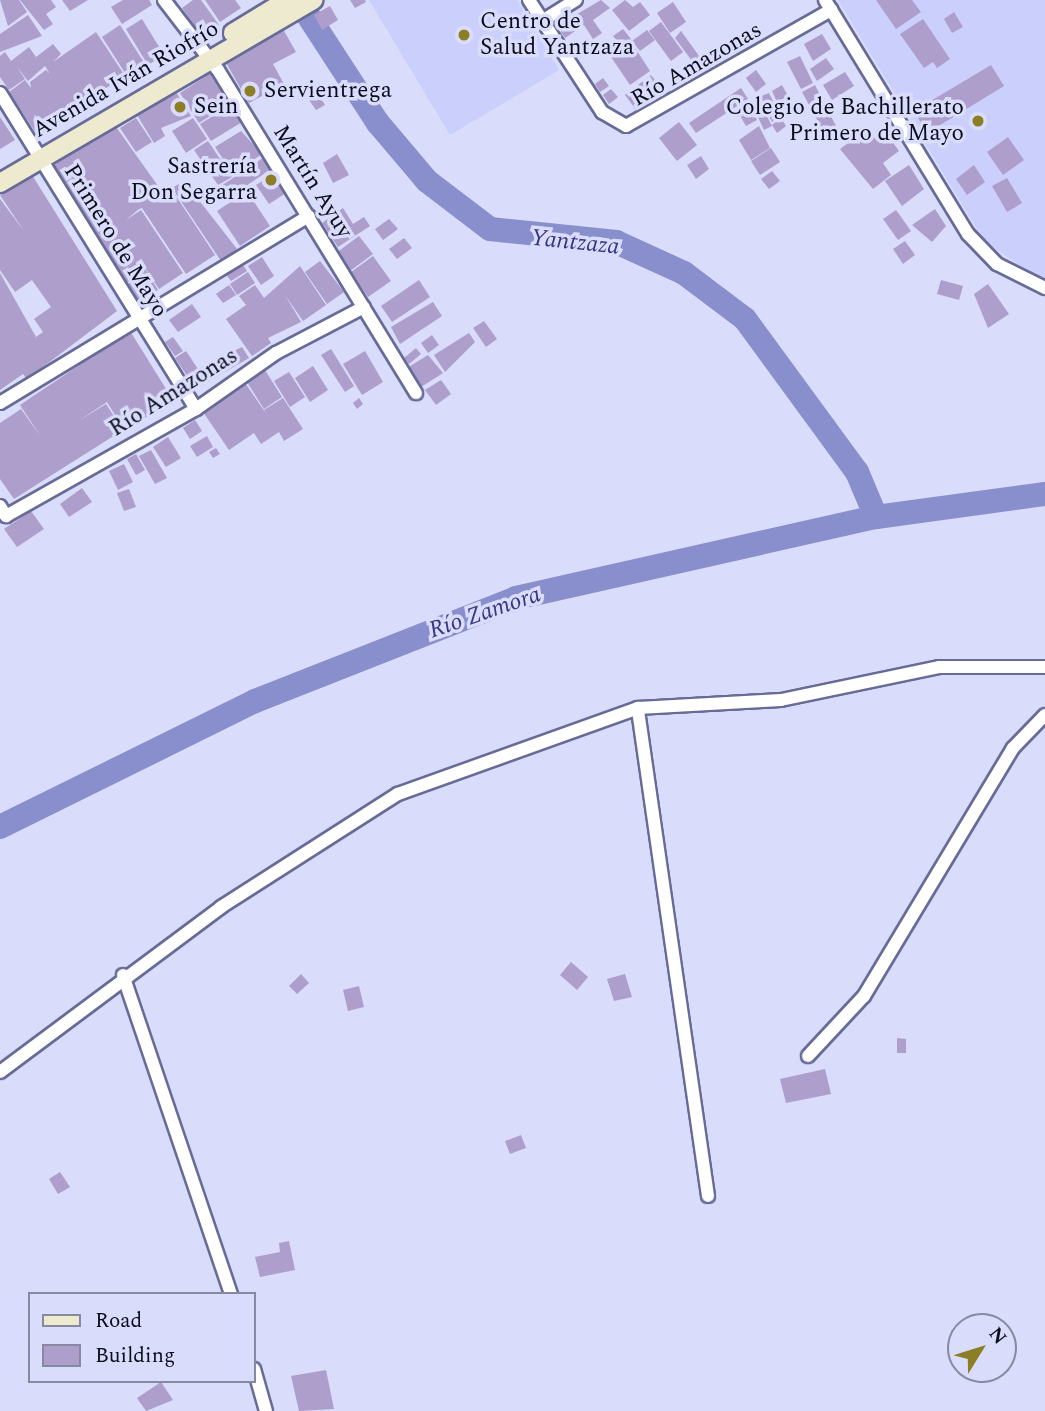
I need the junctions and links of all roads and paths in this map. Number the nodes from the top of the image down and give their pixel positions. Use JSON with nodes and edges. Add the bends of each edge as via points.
{"nodes":[{"id":1,"x":164,"y":0,"type":"edge"},
{"id":2,"x":287,"y":0,"type":"edge"},
{"id":3,"x":313,"y":0,"type":"edge"},
{"id":4,"x":529,"y":0,"type":"edge"},
{"id":5,"x":576,"y":0,"type":"edge"},
{"id":6,"x":828,"y":5,"type":"edge"},
{"id":7,"x":542,"y":21,"type":"junction"},
{"id":8,"x":258,"y":25,"type":"junction"},
{"id":9,"x":207,"y":55,"type":"junction"},
{"id":10,"x":0,"y":93,"type":"edge"},
{"id":11,"x":36,"y":154,"type":"junction"},
{"id":12,"x":0,"y":171,"type":"edge"},
{"id":13,"x":0,"y":183,"type":"edge"},
{"id":14,"x":309,"y":216,"type":"junction"},
{"id":15,"x":1045,"y":288,"type":"edge"},
{"id":16,"x":364,"y":307,"type":"junction"},
{"id":17,"x":139,"y":319,"type":"junction"},
{"id":18,"x":416,"y":393,"type":"dead end"},
{"id":19,"x":0,"y":403,"type":"edge"},
{"id":20,"x":196,"y":410,"type":"junction"},
{"id":21,"x":3,"y":511,"type":"edge"},
{"id":22,"x":1045,"y":667,"type":"edge"},
{"id":23,"x":638,"y":708,"type":"junction"},
{"id":24,"x":1045,"y":715,"type":"edge"},
{"id":25,"x":123,"y":975,"type":"junction"},
{"id":26,"x":808,"y":1056,"type":"dead end"},
{"id":27,"x":0,"y":1072,"type":"edge"},
{"id":28,"x":708,"y":1196,"type":"dead end"},
{"id":29,"x":230,"y":1292,"type":"edge"},
{"id":30,"x":256,"y":1375,"type":"edge"},
{"id":31,"x":267,"y":1411,"type":"edge"}],
"edges":[{"from":1,"to":9,"type":"street","name":"Martín Ayuy"},
{"from":2,"to":8,"type":"main road","name":"Avenida Iván Riofrío"},
{"from":3,"to":8,"type":"main road","name":"Avenida Iván Riofrío"},
{"from":4,"to":7,"type":"street"},
{"from":5,"to":7,"type":"street"},
{"from":6,"to":7,"type":"street","name":"Río Amazonas","via":[[636,125],[617,124],[602,112]]},
{"from":6,"to":15,"type":"street","via":[[968,234],[997,264]]},
{"from":8,"to":9,"type":"main road","name":"Avenida Iván Riofrío"},
{"from":9,"to":11,"type":"main road","name":"Avenida Iván Riofrío"},
{"from":9,"to":14,"type":"street","name":"Martín Ayuy"},
{"from":10,"to":11,"type":"street","name":"Primero de Mayo"},
{"from":11,"to":12,"type":"main road","name":"Avenida Iván Riofrío"},
{"from":11,"to":13,"type":"main road","name":"Avenida Iván Riofrío"},
{"from":11,"to":17,"type":"street","name":"Primero de Mayo"},
{"from":14,"to":16,"type":"street","name":"Martín Ayuy"},
{"from":14,"to":17,"type":"street"},
{"from":16,"to":18,"type":"street","name":"Martín Ayuy"},
{"from":16,"to":20,"type":"street","name":"Río Amazonas","via":[[276,353]]},
{"from":17,"to":19,"type":"street"},
{"from":17,"to":20,"type":"street","name":"Primero de Mayo"},
{"from":20,"to":21,"type":"street","name":"Río Amazonas"},
{"from":22,"to":23,"type":"street","via":[[939,667],[781,700]]},
{"from":23,"to":25,"type":"street","via":[[398,794]]},
{"from":23,"to":28,"type":"street"},
{"from":24,"to":26,"type":"street","via":[[1013,748],[864,996]]},
{"from":25,"to":27,"type":"street"},
{"from":25,"to":29,"type":"street"},
{"from":30,"to":31,"type":"street"}]}
